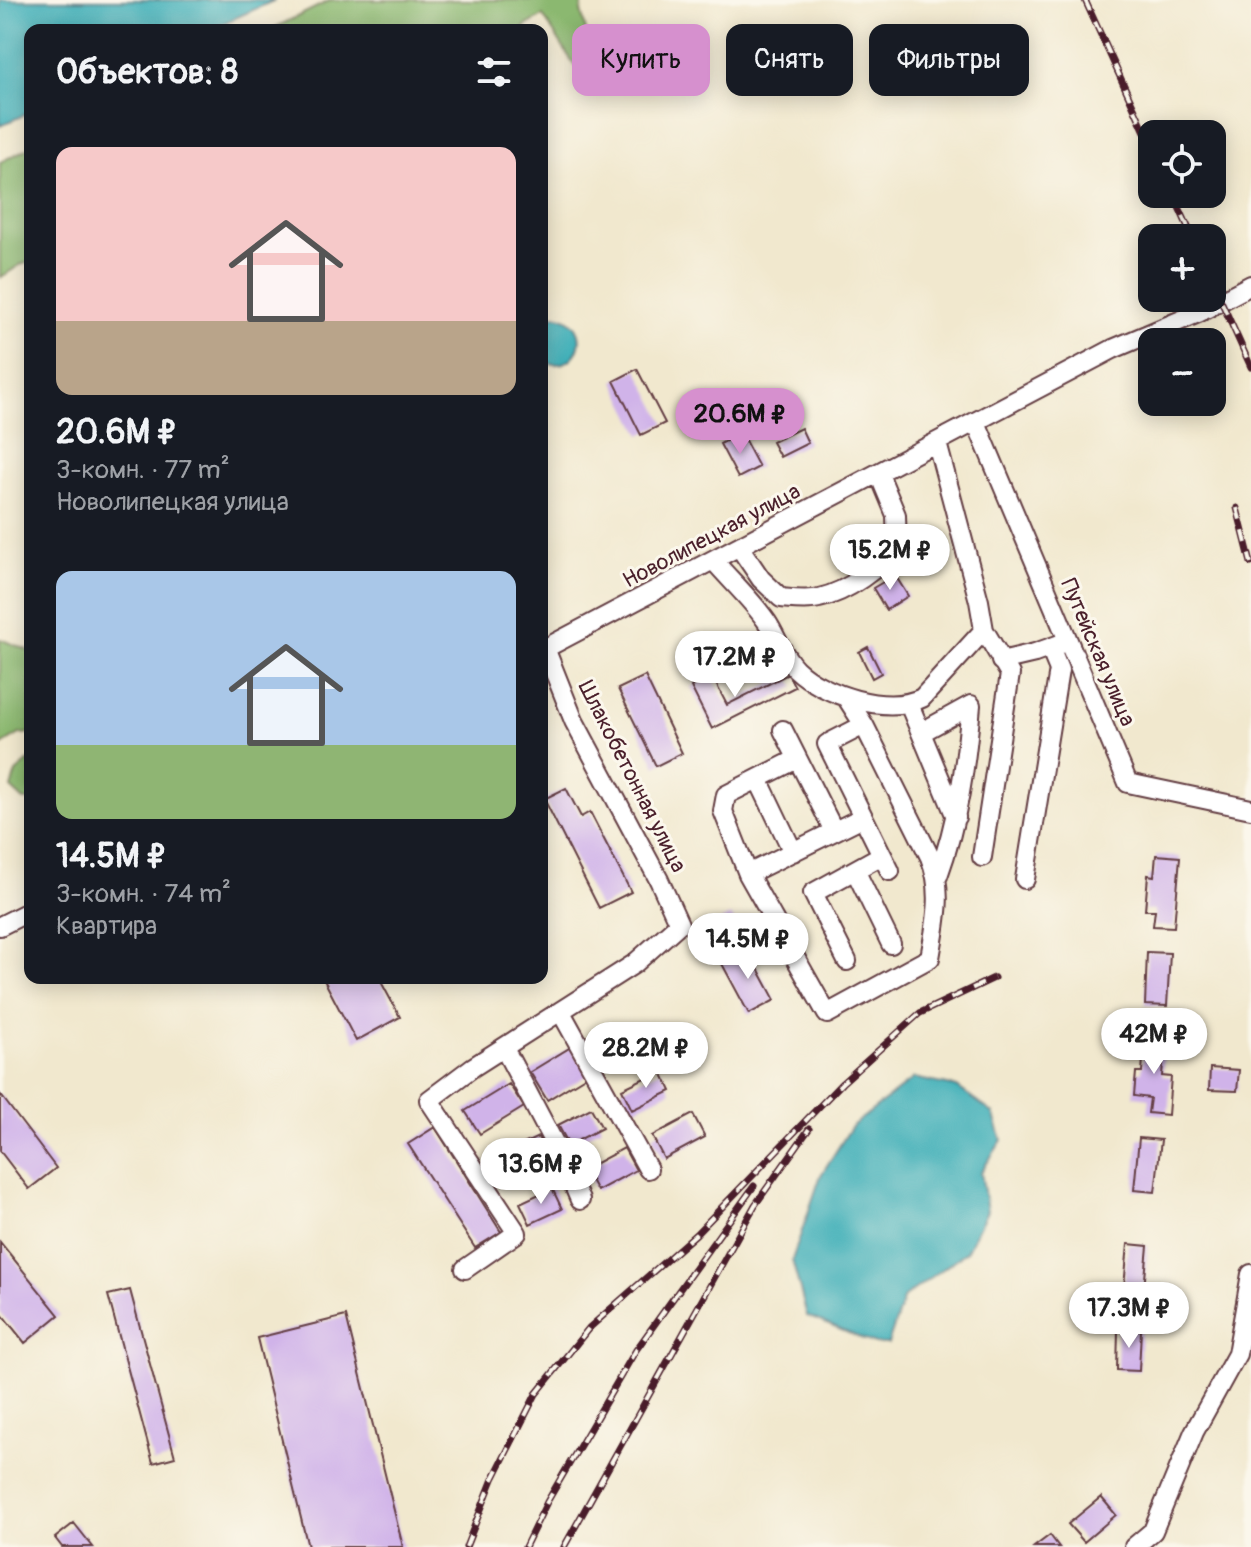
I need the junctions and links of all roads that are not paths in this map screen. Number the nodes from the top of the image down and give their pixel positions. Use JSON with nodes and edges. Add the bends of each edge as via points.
{"nodes":[{"id":1,"x":1251,"y":285,"type":"edge"},
{"id":2,"x":976,"y":422,"type":"junction"},
{"id":3,"x":937,"y":443,"type":"junction"},
{"id":4,"x":879,"y":474,"type":"junction"},
{"id":5,"x":740,"y":548,"type":"junction"},
{"id":6,"x":714,"y":561,"type":"junction"},
{"id":7,"x":984,"y":630,"type":"junction"},
{"id":8,"x":1059,"y":644,"type":"junction"},
{"id":9,"x":548,"y":647,"type":"edge"},
{"id":10,"x":548,"y":659,"type":"edge"},
{"id":11,"x":1001,"y":661,"type":"junction"},
{"id":12,"x":846,"y":697,"type":"junction"},
{"id":13,"x":909,"y":704,"type":"junction"},
{"id":14,"x":864,"y":725,"type":"junction"},
{"id":15,"x":783,"y":730,"type":"dead end"},
{"id":16,"x":922,"y":732,"type":"junction"},
{"id":17,"x":797,"y":759,"type":"junction"},
{"id":18,"x":758,"y":779,"type":"junction"},
{"id":19,"x":1251,"y":809,"type":"edge"},
{"id":20,"x":863,"y":817,"type":"junction"},
{"id":21,"x":956,"y":817,"type":"junction"},
{"id":22,"x":834,"y":831,"type":"junction"},
{"id":23,"x":793,"y":852,"type":"junction"},
{"id":24,"x":982,"y":857,"type":"dead end"},
{"id":25,"x":855,"y":870,"type":"junction"},
{"id":26,"x":748,"y":874,"type":"junction"},
{"id":27,"x":938,"y":876,"type":"junction"},
{"id":28,"x":1025,"y":879,"type":"dead end"},
{"id":29,"x":24,"y":914,"type":"edge"},
{"id":30,"x":0,"y":926,"type":"edge"},
{"id":31,"x":891,"y":944,"type":"dead end"},
{"id":32,"x":847,"y":961,"type":"dead end"},
{"id":33,"x":561,"y":1012,"type":"junction"},
{"id":34,"x":504,"y":1048,"type":"junction"},
{"id":35,"x":648,"y":1169,"type":"dead end"},
{"id":36,"x":580,"y":1200,"type":"dead end"},
{"id":37,"x":465,"y":1269,"type":"dead end"},
{"id":38,"x":1251,"y":1274,"type":"edge"},
{"id":39,"x":1134,"y":1547,"type":"edge"}],
"edges":[{"from":1,"to":2,"type":"street","name":"Новолипецкая улица","via":[[1113,349]]},
{"from":2,"to":3,"type":"street","name":"Новолипецкая улица"},
{"from":2,"to":8,"type":"street","name":"Путейская улица"},
{"from":3,"to":4,"type":"street","name":"Новолипецкая улица"},
{"from":3,"to":7,"type":"street"},
{"from":4,"to":5,"type":"street","name":"Новолипецкая улица"},
{"from":4,"to":5,"type":"street","via":[[896,515],[897,546],[859,580],[820,598],[781,598]]},
{"from":5,"to":6,"type":"street","name":"Новолипецкая улица"},
{"from":6,"to":9,"type":"street","name":"Новолипецкая улица"},
{"from":6,"to":12,"type":"street","via":[[766,620],[793,668]]},
{"from":7,"to":11,"type":"street"},
{"from":7,"to":13,"type":"street","via":[[922,698]]},
{"from":8,"to":11,"type":"street"},
{"from":8,"to":19,"type":"street","name":"Путейская улица","via":[[1128,783]]},
{"from":8,"to":28,"type":"street"},
{"from":10,"to":33,"type":"street","name":"Шлакобетонная улица","via":[[574,721],[679,924],[634,964]]},
{"from":11,"to":24,"type":"street","via":[[1010,674]]},
{"from":12,"to":13,"type":"street"},
{"from":12,"to":14,"type":"street"},
{"from":13,"to":16,"type":"street"},
{"from":14,"to":20,"type":"street","via":[[827,744]]},
{"from":14,"to":27,"type":"street"},
{"from":15,"to":17,"type":"street"},
{"from":16,"to":21,"type":"street"},
{"from":16,"to":21,"type":"street","via":[[971,705]]},
{"from":17,"to":18,"type":"street"},
{"from":17,"to":22,"type":"street"},
{"from":18,"to":23,"type":"street"},
{"from":18,"to":26,"type":"street","via":[[726,795],[723,811]]},
{"from":20,"to":22,"type":"street"},
{"from":20,"to":25,"type":"street","via":[[886,863]]},
{"from":21,"to":27,"type":"street"},
{"from":22,"to":23,"type":"street"},
{"from":23,"to":26,"type":"street"},
{"from":25,"to":31,"type":"street"},
{"from":25,"to":32,"type":"street","via":[[813,893]]},
{"from":26,"to":27,"type":"street","via":[[827,1014],[930,958]]},
{"from":29,"to":30,"type":"street"},
{"from":33,"to":34,"type":"street","name":"Шлакобетонная улица"},
{"from":33,"to":35,"type":"street"},
{"from":34,"to":36,"type":"street"},
{"from":34,"to":37,"type":"street","name":"Шлакобетонная улица","via":[[429,1100],[517,1233]]},
{"from":38,"to":39,"type":"street","via":[[1237,1354],[1194,1432],[1153,1531]]}]}
